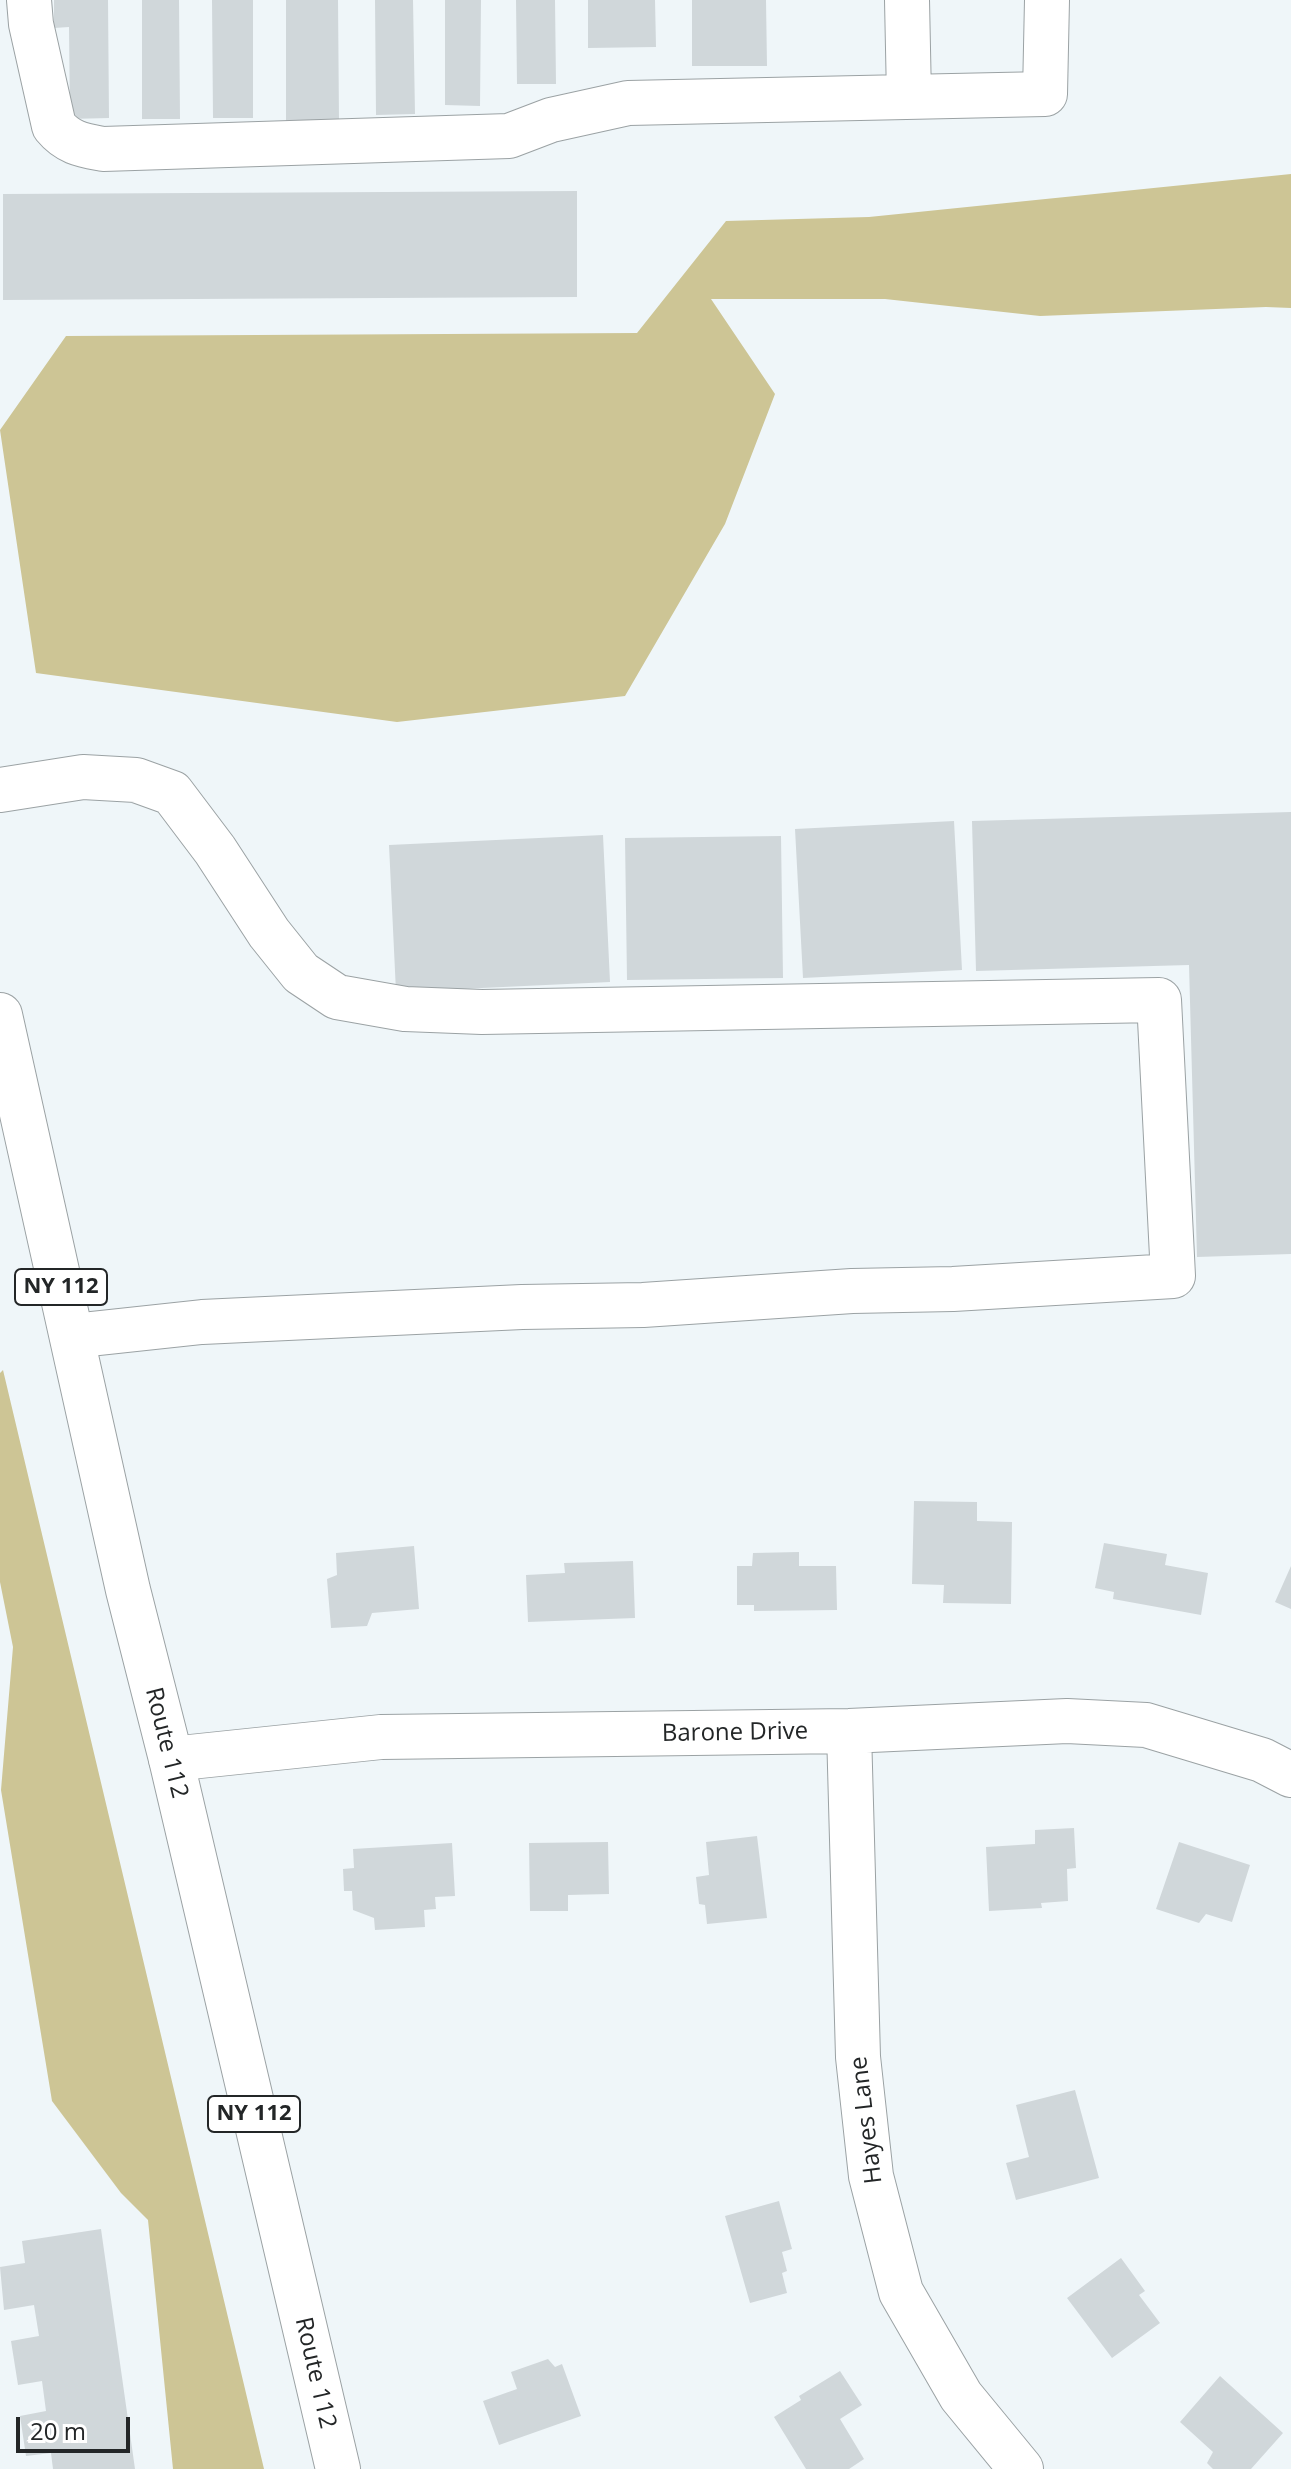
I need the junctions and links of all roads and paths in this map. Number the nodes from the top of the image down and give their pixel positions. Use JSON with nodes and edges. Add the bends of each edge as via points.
{"nodes":[{"id":1,"x":29,"y":0,"type":"edge"},
{"id":2,"x":907,"y":0,"type":"edge"},
{"id":3,"x":1047,"y":0,"type":"edge"},
{"id":4,"x":909,"y":97,"type":"junction"},
{"id":5,"x":0,"y":790,"type":"edge"},
{"id":6,"x":0,"y":1015,"type":"edge"},
{"id":7,"x":72,"y":1336,"type":"junction"},
{"id":8,"x":849,"y":1731,"type":"junction"},
{"id":9,"x":171,"y":1759,"type":"junction"},
{"id":10,"x":1291,"y":1775,"type":"edge"},
{"id":11,"x":338,"y":2469,"type":"edge"},
{"id":12,"x":1021,"y":2469,"type":"edge"}],
"edges":[{"from":1,"to":4,"type":"street","via":[[54,126],[78,145],[103,149],[509,136],[551,120],[628,103]]},
{"from":2,"to":4,"type":"street"},
{"from":3,"to":4,"type":"street","via":[[1045,94]]},
{"from":5,"to":7,"type":"street","via":[[83,777],[136,780],[172,793],[301,973],[337,997],[405,1009],[482,1012],[1159,1000],[1173,1276],[202,1322]]},
{"from":6,"to":7,"type":"street","name":"Route 112","number":"NY 112"},
{"from":7,"to":9,"type":"street","name":"Route 112","number":"NY 112"},
{"from":8,"to":9,"type":"street","name":"Barone Drive","via":[[381,1737]]},
{"from":8,"to":10,"type":"street","name":"Barone Drive","via":[[1067,1721],[1146,1725],[1262,1760]]},
{"from":8,"to":12,"type":"street","name":"Hayes Lane","via":[[858,2057],[871,2176],[901,2292],[961,2396]]},
{"from":9,"to":11,"type":"street","name":"Route 112","number":"NY 112"}]}
